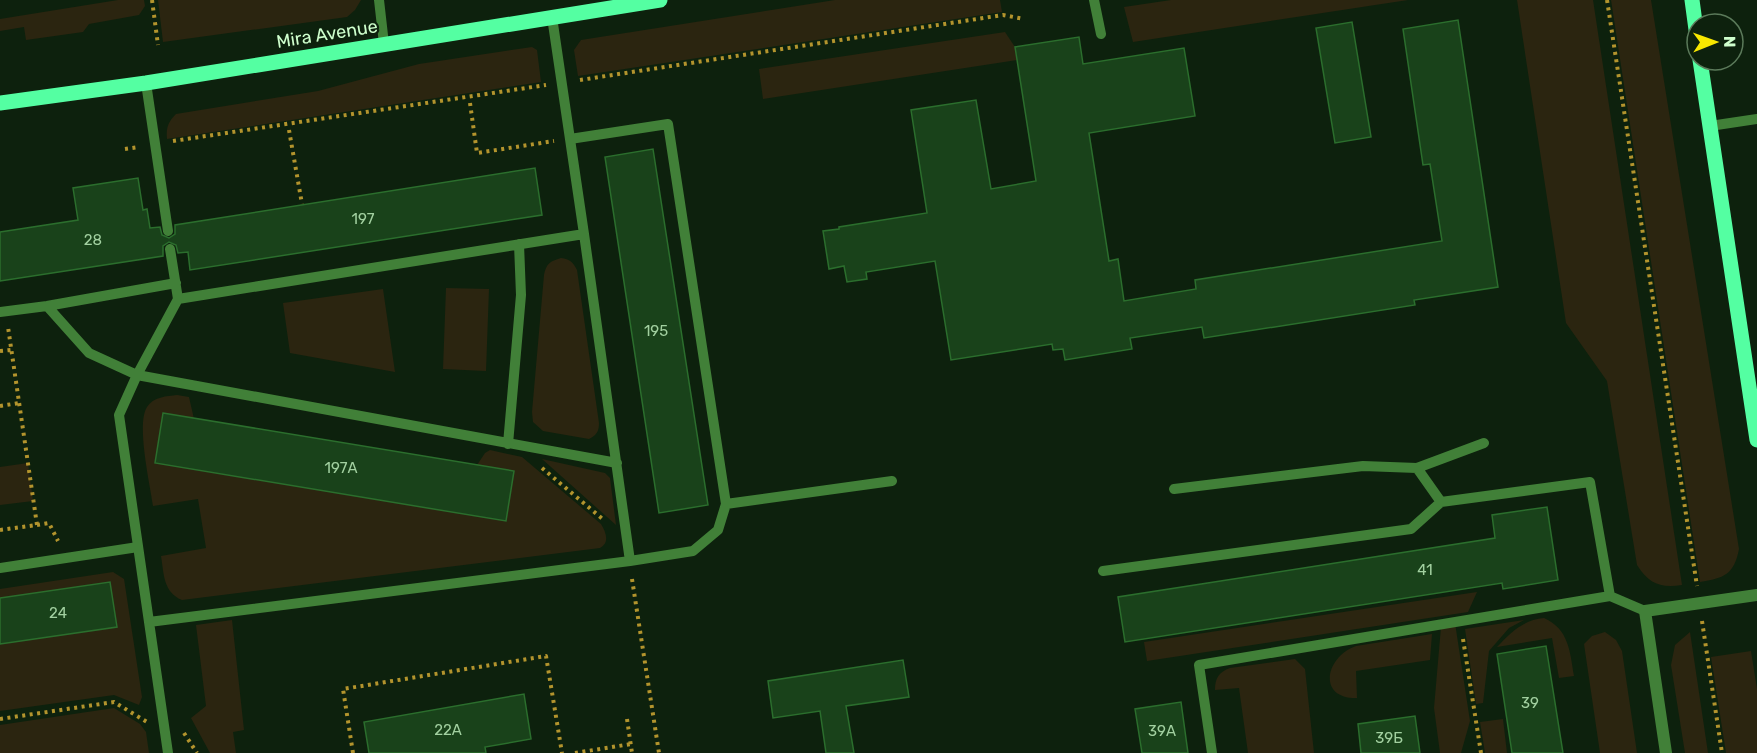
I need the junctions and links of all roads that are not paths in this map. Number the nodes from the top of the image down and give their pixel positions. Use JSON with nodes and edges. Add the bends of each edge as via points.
{"nodes":[{"id":1,"x":379,"y":0,"type":"edge"},
{"id":2,"x":660,"y":0,"type":"edge"},
{"id":3,"x":1095,"y":0,"type":"edge"},
{"id":4,"x":552,"y":17,"type":"junction"},
{"id":5,"x":1101,"y":34,"type":"dead end"},
{"id":6,"x":384,"y":44,"type":"junction"},
{"id":7,"x":1702,"y":72,"type":"edge"},
{"id":8,"x":146,"y":83,"type":"junction"},
{"id":9,"x":0,"y":103,"type":"edge"},
{"id":10,"x":1757,"y":119,"type":"edge"},
{"id":11,"x":1710,"y":126,"type":"junction"},
{"id":12,"x":570,"y":139,"type":"junction"},
{"id":13,"x":168,"y":231,"type":"dead end"},
{"id":14,"x":584,"y":234,"type":"junction"},
{"id":15,"x":519,"y":244,"type":"junction"},
{"id":16,"x":171,"y":249,"type":"dead end"},
{"id":17,"x":176,"y":283,"type":"junction"},
{"id":18,"x":178,"y":299,"type":"junction"},
{"id":19,"x":47,"y":306,"type":"junction"},
{"id":20,"x":0,"y":312,"type":"edge"},
{"id":21,"x":137,"y":375,"type":"junction"},
{"id":22,"x":1757,"y":440,"type":"edge"},
{"id":23,"x":1484,"y":443,"type":"dead end"},
{"id":24,"x":511,"y":444,"type":"junction"},
{"id":25,"x":617,"y":463,"type":"junction"},
{"id":26,"x":1417,"y":468,"type":"junction"},
{"id":27,"x":892,"y":481,"type":"dead end"},
{"id":28,"x":1174,"y":489,"type":"dead end"},
{"id":29,"x":1441,"y":502,"type":"junction"},
{"id":30,"x":726,"y":504,"type":"junction"},
{"id":31,"x":138,"y":548,"type":"junction"},
{"id":32,"x":630,"y":561,"type":"junction"},
{"id":33,"x":0,"y":568,"type":"edge"},
{"id":34,"x":1104,"y":571,"type":"dead end"},
{"id":35,"x":1757,"y":595,"type":"edge"},
{"id":36,"x":1610,"y":596,"type":"junction"},
{"id":37,"x":1646,"y":610,"type":"junction"},
{"id":38,"x":149,"y":622,"type":"junction"},
{"id":39,"x":168,"y":753,"type":"edge"},
{"id":40,"x":1212,"y":753,"type":"edge"},
{"id":41,"x":1666,"y":753,"type":"edge"}],
"edges":[{"from":1,"to":6,"type":"lane"},
{"from":2,"to":4,"type":"main road","name":"Mira Avenue"},
{"from":3,"to":5,"type":"lane"},
{"from":4,"to":6,"type":"main road","name":"Mira Avenue"},
{"from":4,"to":12,"type":"lane"},
{"from":6,"to":8,"type":"main road","name":"Mira Avenue"},
{"from":7,"to":11,"type":"main road"},
{"from":8,"to":9,"type":"main road","name":"Mira Avenue"},
{"from":8,"to":13,"type":"lane"},
{"from":10,"to":11,"type":"lane"},
{"from":11,"to":22,"type":"main road"},
{"from":12,"to":14,"type":"lane"},
{"from":12,"to":30,"type":"lane","via":[[668,124]]},
{"from":14,"to":15,"type":"lane"},
{"from":14,"to":25,"type":"lane"},
{"from":15,"to":18,"type":"lane"},
{"from":15,"to":24,"type":"lane","via":[[521,295]]},
{"from":16,"to":17,"type":"lane"},
{"from":17,"to":18,"type":"lane"},
{"from":17,"to":19,"type":"lane"},
{"from":18,"to":21,"type":"lane"},
{"from":19,"to":20,"type":"lane"},
{"from":19,"to":21,"type":"lane","via":[[89,352]]},
{"from":21,"to":24,"type":"lane"},
{"from":21,"to":31,"type":"lane","via":[[119,415]]},
{"from":23,"to":26,"type":"lane"},
{"from":24,"to":25,"type":"lane"},
{"from":25,"to":32,"type":"lane"},
{"from":26,"to":28,"type":"lane","via":[[1363,466]]},
{"from":26,"to":29,"type":"lane"},
{"from":27,"to":30,"type":"lane"},
{"from":29,"to":34,"type":"lane","via":[[1411,529]]},
{"from":29,"to":36,"type":"lane","via":[[1590,482]]},
{"from":30,"to":32,"type":"lane","via":[[718,531],[693,550]]},
{"from":31,"to":33,"type":"lane"},
{"from":31,"to":38,"type":"lane"},
{"from":32,"to":38,"type":"lane"},
{"from":35,"to":37,"type":"street"},
{"from":36,"to":37,"type":"lane"},
{"from":36,"to":40,"type":"lane","via":[[1199,665]]},
{"from":37,"to":41,"type":"street"},
{"from":38,"to":39,"type":"lane"}]}
